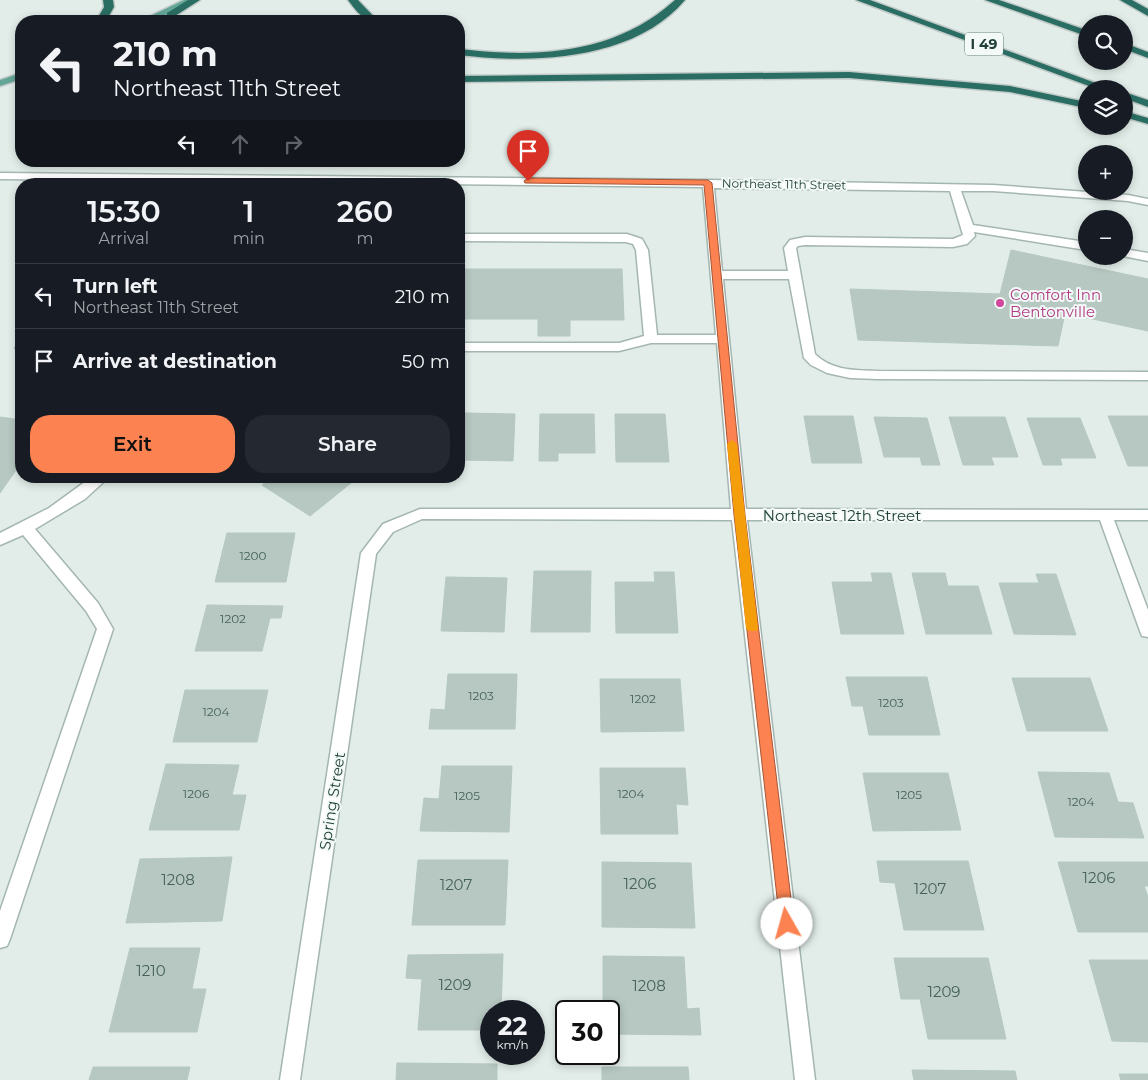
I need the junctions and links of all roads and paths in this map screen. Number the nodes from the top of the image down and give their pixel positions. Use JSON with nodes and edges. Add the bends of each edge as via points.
{"nodes":[{"id":1,"x":108,"y":0,"type":"edge"},
{"id":2,"x":194,"y":0,"type":"edge"},
{"id":3,"x":353,"y":0,"type":"edge"},
{"id":4,"x":680,"y":0,"type":"edge"},
{"id":5,"x":860,"y":0,"type":"edge"},
{"id":6,"x":990,"y":0,"type":"edge"},
{"id":7,"x":1125,"y":0,"type":"edge"},
{"id":8,"x":1148,"y":13,"type":"edge"},
{"id":9,"x":104,"y":15,"type":"edge"},
{"id":10,"x":159,"y":15,"type":"edge"},
{"id":11,"x":170,"y":15,"type":"edge"},
{"id":12,"x":366,"y":15,"type":"edge"},
{"id":13,"x":1078,"y":30,"type":"edge"},
{"id":14,"x":1133,"y":49,"type":"edge"},
{"id":15,"x":465,"y":53,"type":"edge"},
{"id":16,"x":1148,"y":54,"type":"edge"},
{"id":17,"x":15,"y":78,"type":"edge"},
{"id":18,"x":465,"y":79,"type":"edge"},
{"id":19,"x":1082,"y":80,"type":"edge"},
{"id":20,"x":0,"y":83,"type":"edge"},
{"id":21,"x":1133,"y":98,"type":"edge"},
{"id":22,"x":1078,"y":104,"type":"edge"},
{"id":23,"x":1148,"y":104,"type":"edge"},
{"id":24,"x":1133,"y":117,"type":"edge"},
{"id":25,"x":1148,"y":121,"type":"edge"},
{"id":26,"x":0,"y":176,"type":"edge"},
{"id":27,"x":98,"y":178,"type":"edge"},
{"id":28,"x":465,"y":182,"type":"edge"},
{"id":29,"x":708,"y":183,"type":"junction"},
{"id":30,"x":954,"y":188,"type":"junction"},
{"id":31,"x":1148,"y":202,"type":"edge"},
{"id":32,"x":968,"y":228,"type":"junction"},
{"id":33,"x":465,"y":237,"type":"edge"},
{"id":34,"x":1078,"y":245,"type":"edge"},
{"id":35,"x":1133,"y":254,"type":"edge"},
{"id":36,"x":1148,"y":257,"type":"edge"},
{"id":37,"x":716,"y":275,"type":"junction"},
{"id":38,"x":795,"y":276,"type":"junction"},
{"id":39,"x":651,"y":339,"type":"junction"},
{"id":40,"x":722,"y":339,"type":"junction"},
{"id":41,"x":465,"y":347,"type":"edge"},
{"id":42,"x":1148,"y":376,"type":"edge"},
{"id":43,"x":95,"y":483,"type":"edge"},
{"id":44,"x":739,"y":515,"type":"junction"},
{"id":45,"x":1105,"y":515,"type":"junction"},
{"id":46,"x":1148,"y":515,"type":"edge"},
{"id":47,"x":25,"y":527,"type":"junction"},
{"id":48,"x":388,"y":528,"type":"joint"},
{"id":49,"x":0,"y":539,"type":"edge"},
{"id":50,"x":1148,"y":630,"type":"edge"},
{"id":51,"x":0,"y":939,"type":"edge"},
{"id":52,"x":290,"y":1080,"type":"edge"},
{"id":53,"x":805,"y":1080,"type":"edge"}],
"edges":[{"from":1,"to":9,"type":"highway","via":[[109,7]]},
{"from":2,"to":10,"type":"main road"},
{"from":2,"to":11,"type":"highway"},
{"from":3,"to":12,"type":"highway"},
{"from":4,"to":15,"type":"highway","via":[[657,21],[641,30],[593,47],[535,55]]},
{"from":5,"to":19,"type":"highway","number":"I 49"},
{"from":6,"to":13,"type":"highway"},
{"from":7,"to":8,"type":"highway"},
{"from":14,"to":16,"type":"highway"},
{"from":17,"to":20,"type":"main road"},
{"from":18,"to":22,"type":"highway","via":[[849,75],[1010,89]]},
{"from":21,"to":23,"type":"highway"},
{"from":24,"to":25,"type":"highway"},
{"from":26,"to":27,"type":"street","name":"Northeast 11th Street"},
{"from":28,"to":29,"type":"street","name":"Northeast 11th Street"},
{"from":29,"to":30,"type":"street","name":"Northeast 11th Street"},
{"from":29,"to":37,"type":"street"},
{"from":30,"to":31,"type":"street","name":"Northeast 11th Street","via":[[1061,193]]},
{"from":30,"to":32,"type":"street"},
{"from":32,"to":34,"type":"street"},
{"from":32,"to":38,"type":"street","via":[[969,236],[964,241],[953,243],[794,242],[790,248]]},
{"from":33,"to":39,"type":"street","via":[[627,238],[638,242],[642,250]]},
{"from":35,"to":36,"type":"street"},
{"from":37,"to":38,"type":"street"},
{"from":37,"to":40,"type":"street"},
{"from":38,"to":42,"type":"street","via":[[809,356],[816,364],[830,370],[878,375]]},
{"from":39,"to":40,"type":"street"},
{"from":39,"to":41,"type":"street","via":[[619,346]]},
{"from":40,"to":44,"type":"street"},
{"from":43,"to":47,"type":"street"},
{"from":44,"to":45,"type":"street","name":"Northeast 12th Street"},
{"from":44,"to":48,"type":"street","name":"Northeast 12th Street","via":[[420,514]]},
{"from":44,"to":53,"type":"street"},
{"from":45,"to":46,"type":"street","name":"Northeast 12th Street"},
{"from":45,"to":50,"type":"street"},
{"from":47,"to":49,"type":"street"},
{"from":47,"to":51,"type":"street","via":[[92,607],[105,629]]},
{"from":48,"to":52,"type":"street","name":"Spring Street","via":[[369,553]]}]}
